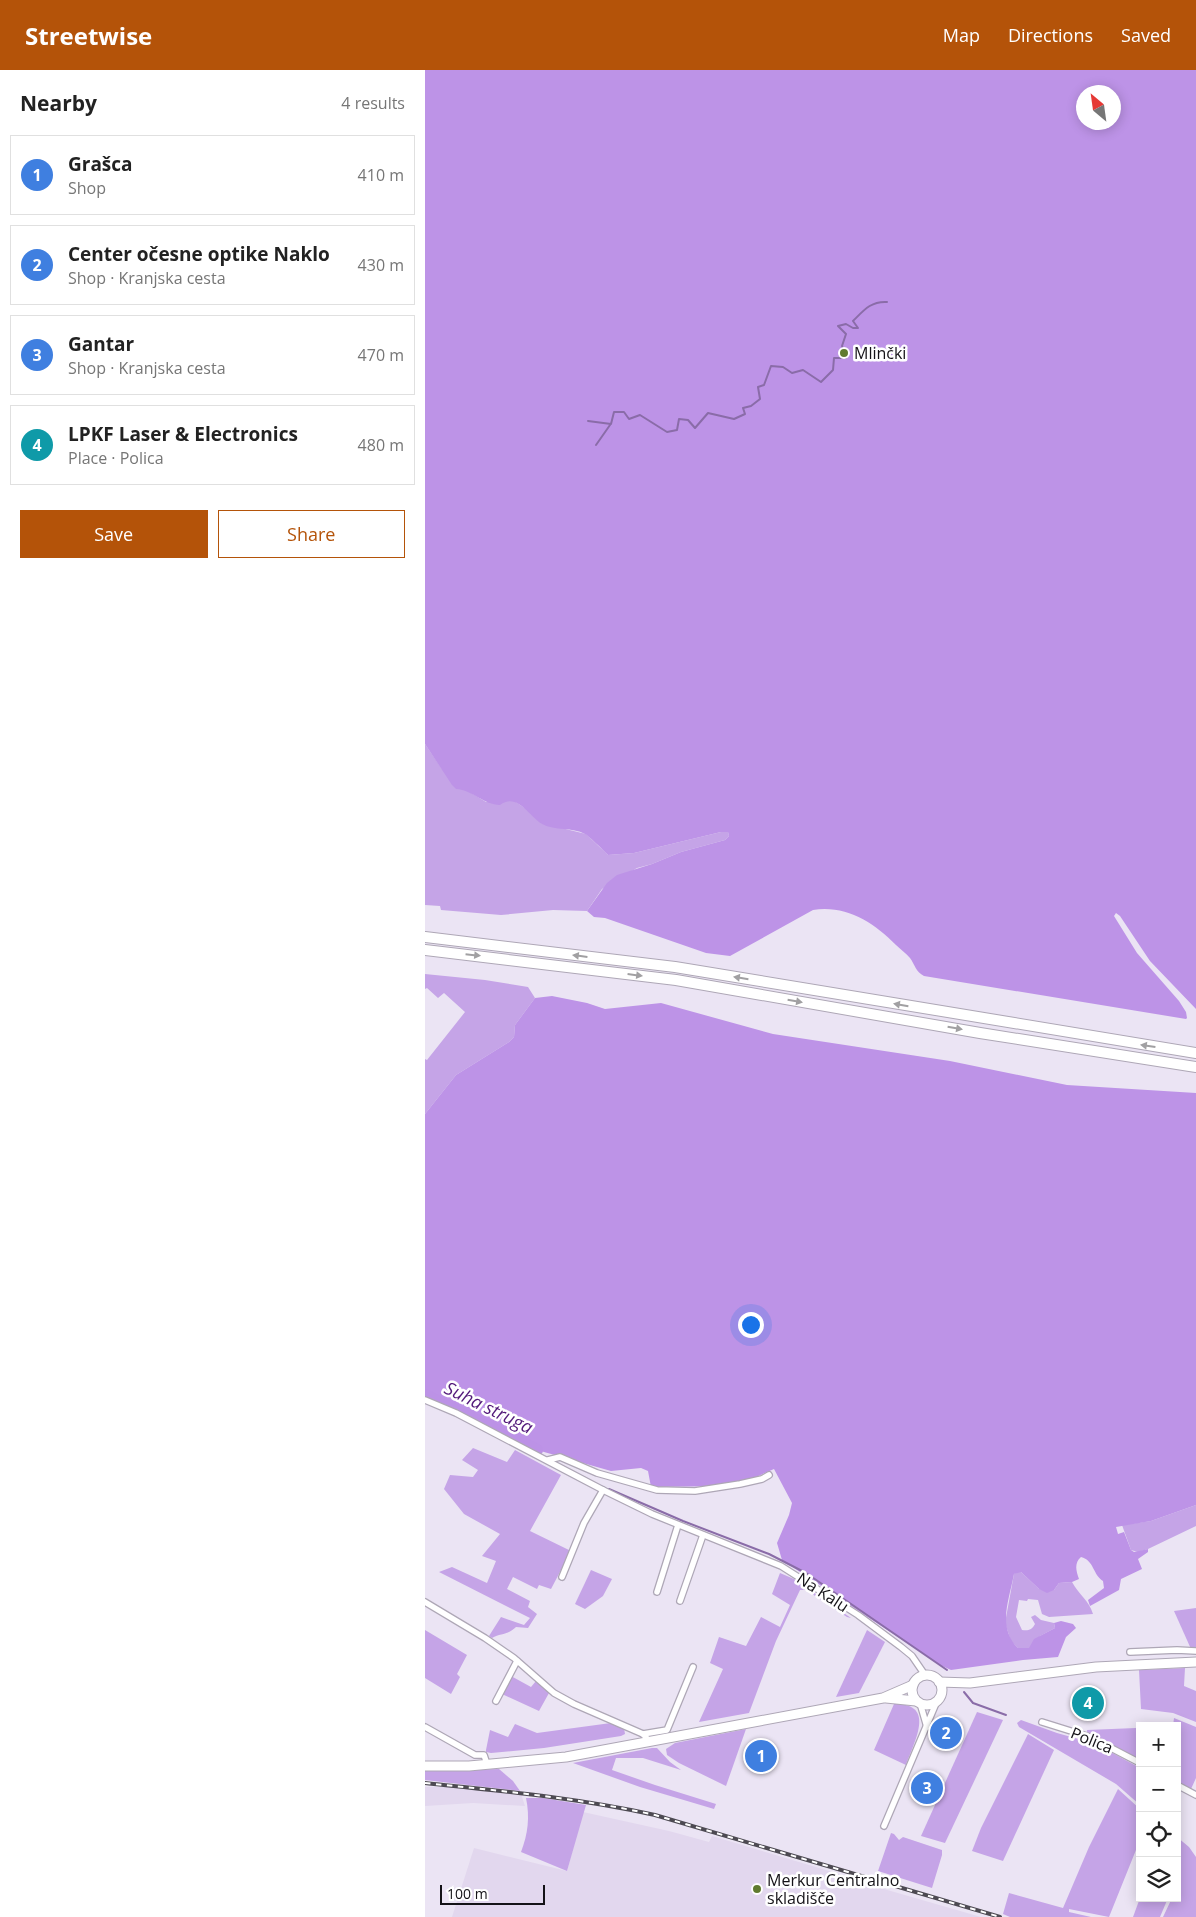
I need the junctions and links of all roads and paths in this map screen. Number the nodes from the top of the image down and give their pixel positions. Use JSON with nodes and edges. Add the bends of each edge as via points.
{"nodes":[{"id":1,"x":425,"y":937,"type":"edge"},
{"id":2,"x":425,"y":950,"type":"edge"},
{"id":3,"x":1196,"y":1053,"type":"edge"},
{"id":4,"x":1196,"y":1067,"type":"edge"},
{"id":5,"x":425,"y":1400,"type":"edge"},
{"id":6,"x":548,"y":1460,"type":"junction"},
{"id":7,"x":769,"y":1475,"type":"dead end"},
{"id":8,"x":603,"y":1490,"type":"junction"},
{"id":9,"x":678,"y":1525,"type":"junction"},
{"id":10,"x":703,"y":1535,"type":"junction"},
{"id":11,"x":561,"y":1577,"type":"dead end"},
{"id":12,"x":657,"y":1592,"type":"dead end"},
{"id":13,"x":680,"y":1601,"type":"dead end"},
{"id":14,"x":425,"y":1602,"type":"edge"},
{"id":15,"x":1196,"y":1650,"type":"edge"},
{"id":16,"x":1130,"y":1652,"type":"dead end"},
{"id":17,"x":517,"y":1661,"type":"junction"},
{"id":18,"x":1196,"y":1662,"type":"edge"},
{"id":19,"x":693,"y":1667,"type":"dead end"},
{"id":20,"x":925,"y":1675,"type":"junction"},
{"id":21,"x":939,"y":1682,"type":"junction"},
{"id":22,"x":970,"y":1683,"type":"junction"},
{"id":23,"x":913,"y":1685,"type":"junction"},
{"id":24,"x":939,"y":1697,"type":"junction"},
{"id":25,"x":883,"y":1698,"type":"junction"},
{"id":26,"x":496,"y":1701,"type":"dead end"},
{"id":27,"x":918,"y":1702,"type":"junction"},
{"id":28,"x":1042,"y":1722,"type":"dead end"},
{"id":29,"x":425,"y":1727,"type":"edge"},
{"id":30,"x":927,"y":1727,"type":"junction"},
{"id":31,"x":643,"y":1734,"type":"junction"},
{"id":32,"x":650,"y":1742,"type":"junction"},
{"id":33,"x":1136,"y":1761,"type":"edge"},
{"id":34,"x":487,"y":1764,"type":"junction"},
{"id":35,"x":425,"y":1766,"type":"edge"},
{"id":36,"x":1181,"y":1786,"type":"edge"},
{"id":37,"x":1196,"y":1795,"type":"edge"},
{"id":38,"x":884,"y":1826,"type":"dead end"}],
"edges":[{"from":3,"to":1,"type":"highway","one_way":true,"via":[[675,967]]},
{"from":2,"to":4,"type":"highway","one_way":true,"via":[[676,980]]},
{"from":5,"to":6,"type":"street","name":"Na Kalu"},
{"from":6,"to":7,"type":"street","via":[[559,1457],[597,1473],[657,1490],[695,1491],[741,1484]]},
{"from":6,"to":8,"type":"street","name":"Na Kalu"},
{"from":8,"to":9,"type":"street","name":"Na Kalu"},
{"from":8,"to":11,"type":"street","via":[[584,1523]]},
{"from":9,"to":10,"type":"street","name":"Na Kalu"},
{"from":9,"to":12,"type":"street"},
{"from":10,"to":13,"type":"street"},
{"from":10,"to":20,"type":"street","name":"Na Kalu","via":[[781,1566],[804,1580],[901,1647]]},
{"from":14,"to":17,"type":"street"},
{"from":15,"to":16,"type":"street"},
{"from":17,"to":26,"type":"street"},
{"from":17,"to":31,"type":"street","via":[[554,1693]]},
{"from":18,"to":22,"type":"main road","via":[[1096,1666]]},
{"from":19,"to":31,"type":"street","via":[[667,1730]]},
{"from":20,"to":21,"type":"main road"},
{"from":20,"to":23,"type":"main road"},
{"from":21,"to":22,"type":"main road"},
{"from":21,"to":24,"type":"main road"},
{"from":22,"to":24,"type":"main road"},
{"from":23,"to":25,"type":"main road"},
{"from":23,"to":27,"type":"main road"},
{"from":24,"to":27,"type":"main road","via":[[931,1704]]},
{"from":24,"to":30,"type":"street"},
{"from":25,"to":27,"type":"main road"},
{"from":25,"to":32,"type":"main road"},
{"from":27,"to":30,"type":"street"},
{"from":28,"to":33,"type":"street","name":"Polica","via":[[1090,1737]]},
{"from":29,"to":34,"type":"street","via":[[475,1755],[484,1755]]},
{"from":30,"to":38,"type":"street"},
{"from":31,"to":32,"type":"street"},
{"from":32,"to":34,"type":"main road","via":[[566,1757]]},
{"from":34,"to":35,"type":"main road"},
{"from":36,"to":37,"type":"street"}]}
